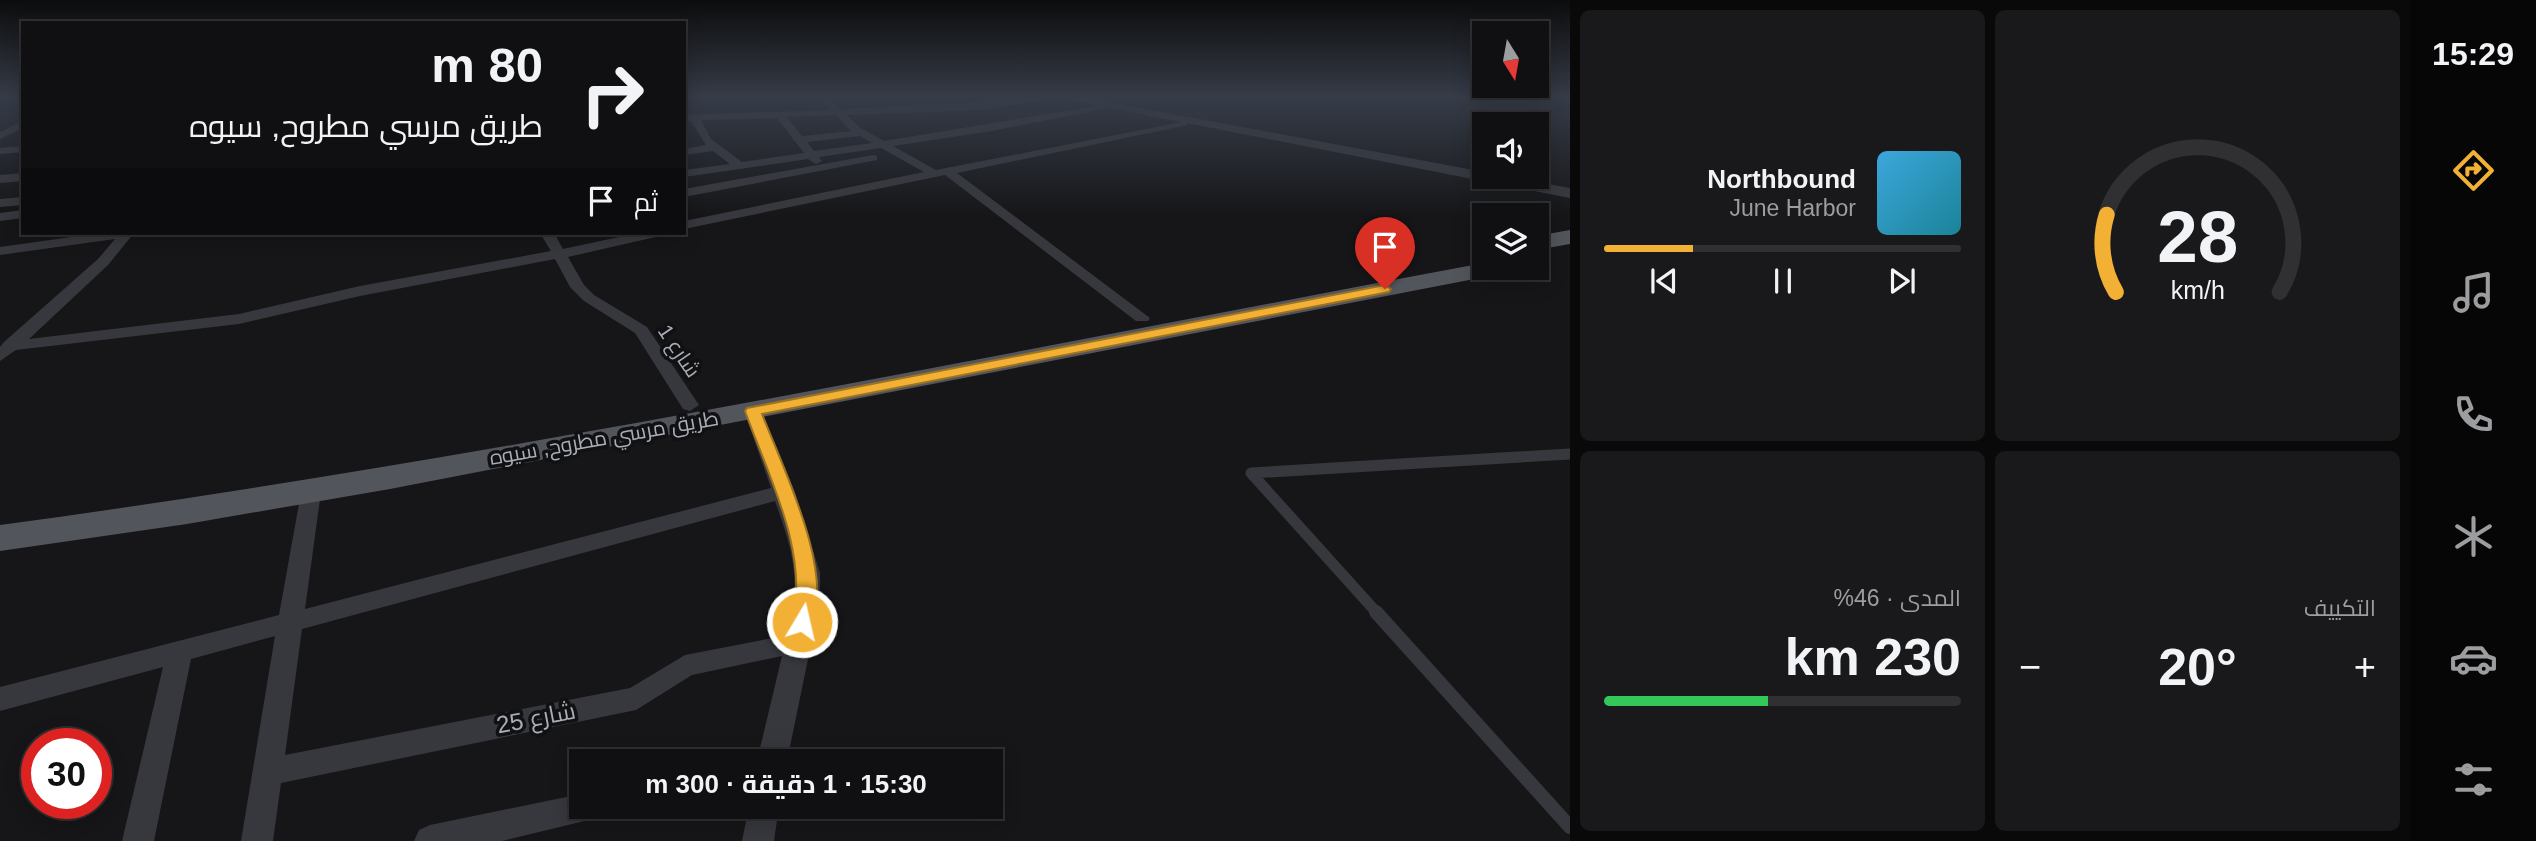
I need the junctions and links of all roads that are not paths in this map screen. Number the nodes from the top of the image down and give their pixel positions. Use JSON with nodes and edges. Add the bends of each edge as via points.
{"nodes":[{"id":1,"x":705,"y":137,"type":"edge"},
{"id":2,"x":795,"y":137,"type":"edge"},
{"id":3,"x":828,"y":137,"type":"edge"},
{"id":4,"x":869,"y":137,"type":"edge"},
{"id":5,"x":922,"y":137,"type":"edge"},
{"id":6,"x":1114,"y":137,"type":"edge"},
{"id":7,"x":1264,"y":137,"type":"edge"},
{"id":8,"x":798,"y":141,"type":"junction"},
{"id":9,"x":881,"y":144,"type":"junction"},
{"id":10,"x":715,"y":147,"type":"junction"},
{"id":11,"x":21,"y":149,"type":"edge"},
{"id":12,"x":0,"y":151,"type":"edge"},
{"id":13,"x":686,"y":152,"type":"edge"},
{"id":14,"x":898,"y":153,"type":"junction"},
{"id":15,"x":809,"y":154,"type":"junction"},
{"id":16,"x":738,"y":164,"type":"junction"},
{"id":17,"x":822,"y":167,"type":"junction"},
{"id":18,"x":941,"y":173,"type":"junction"},
{"id":19,"x":686,"y":174,"type":"edge"},
{"id":20,"x":1472,"y":176,"type":"edge"},
{"id":21,"x":21,"y":178,"type":"edge"},
{"id":22,"x":21,"y":188,"type":"edge"},
{"id":23,"x":1,"y":189,"type":"edge"},
{"id":24,"x":1531,"y":189,"type":"edge"},
{"id":25,"x":1546,"y":189,"type":"edge"},
{"id":26,"x":686,"y":193,"type":"edge"},
{"id":27,"x":1570,"y":193,"type":"edge"},
{"id":28,"x":21,"y":201,"type":"edge"},
{"id":29,"x":1570,"y":202,"type":"edge"},
{"id":30,"x":0,"y":203,"type":"edge"},
{"id":31,"x":21,"y":214,"type":"edge"},
{"id":32,"x":0,"y":217,"type":"edge"},
{"id":33,"x":686,"y":224,"type":"edge"},
{"id":34,"x":37,"y":235,"type":"edge"},
{"id":35,"x":113,"y":235,"type":"edge"},
{"id":36,"x":125,"y":235,"type":"edge"},
{"id":37,"x":548,"y":235,"type":"edge"},
{"id":38,"x":645,"y":235,"type":"edge"},
{"id":39,"x":1570,"y":237,"type":"edge"},
{"id":40,"x":1549,"y":241,"type":"edge"},
{"id":41,"x":28,"y":247,"type":"junction"},
{"id":42,"x":0,"y":251,"type":"edge"},
{"id":43,"x":560,"y":254,"type":"junction"},
{"id":44,"x":1472,"y":255,"type":"edge"},
{"id":45,"x":1570,"y":256,"type":"edge"},
{"id":46,"x":1549,"y":258,"type":"edge"},
{"id":47,"x":1472,"y":272,"type":"edge"},
{"id":48,"x":1142,"y":318,"type":"junction"},
{"id":49,"x":5,"y":351,"type":"edge"},
{"id":50,"x":690,"y":405,"type":"junction"},
{"id":51,"x":753,"y":411,"type":"junction"},
{"id":52,"x":1570,"y":454,"type":"edge"},
{"id":53,"x":310,"y":492,"type":"junction"},
{"id":54,"x":784,"y":492,"type":"junction"},
{"id":55,"x":0,"y":517,"type":"edge"},
{"id":56,"x":0,"y":538,"type":"edge"},
{"id":57,"x":290,"y":622,"type":"junction"},
{"id":58,"x":797,"y":643,"type":"junction"},
{"id":59,"x":180,"y":651,"type":"junction"},
{"id":60,"x":0,"y":699,"type":"edge"},
{"id":61,"x":775,"y":749,"type":"edge"},
{"id":62,"x":267,"y":772,"type":"junction"},
{"id":63,"x":569,"y":811,"type":"edge"},
{"id":64,"x":762,"y":819,"type":"edge"},
{"id":65,"x":1570,"y":827,"type":"edge"},
{"id":66,"x":138,"y":841,"type":"edge"},
{"id":67,"x":257,"y":841,"type":"edge"},
{"id":68,"x":430,"y":841,"type":"edge"},
{"id":69,"x":758,"y":841,"type":"edge"}],
"edges":[{"from":1,"to":10,"type":"street"},
{"from":2,"to":8,"type":"street"},
{"from":3,"to":8,"type":"street"},
{"from":4,"to":9,"type":"street"},
{"from":5,"to":9,"type":"street"},
{"from":6,"to":18,"type":"street"},
{"from":7,"to":20,"type":"street"},
{"from":8,"to":15,"type":"street"},
{"from":9,"to":14,"type":"street"},
{"from":9,"to":15,"type":"street"},
{"from":10,"to":13,"type":"street"},
{"from":10,"to":16,"type":"street"},
{"from":11,"to":12,"type":"street"},
{"from":14,"to":17,"type":"street"},
{"from":14,"to":18,"type":"street"},
{"from":15,"to":16,"type":"street"},
{"from":15,"to":17,"type":"street"},
{"from":16,"to":19,"type":"street"},
{"from":17,"to":26,"type":"street"},
{"from":18,"to":33,"type":"street"},
{"from":18,"to":48,"type":"street"},
{"from":21,"to":23,"type":"street"},
{"from":22,"to":23,"type":"street"},
{"from":24,"to":29,"type":"street"},
{"from":25,"to":27,"type":"street"},
{"from":28,"to":30,"type":"street"},
{"from":31,"to":32,"type":"street"},
{"from":34,"to":41,"type":"street"},
{"from":35,"to":41,"type":"street"},
{"from":36,"to":49,"type":"street"},
{"from":37,"to":43,"type":"street","name":"شارع 1"},
{"from":38,"to":43,"type":"street"},
{"from":39,"to":40,"type":"main road"},
{"from":41,"to":42,"type":"street"},
{"from":43,"to":49,"type":"street","via":[[197,326]]},
{"from":43,"to":50,"type":"street","name":"شارع 1","via":[[589,298],[640,330]]},
{"from":44,"to":48,"type":"main road","name":"طريق مرسي مطروح, سيوه"},
{"from":45,"to":46,"type":"main road"},
{"from":47,"to":51,"type":"main road","name":"طريق مرسي مطروح, سيوه"},
{"from":48,"to":50,"type":"main road","name":"طريق مرسي مطروح, سيوه"},
{"from":50,"to":55,"type":"main road","name":"طريق مرسي مطروح, سيوه","via":[[305,473]]},
{"from":51,"to":53,"type":"main road","name":"طريق مرسي مطروح, سيوه"},
{"from":51,"to":54,"type":"street"},
{"from":52,"to":65,"type":"lane","via":[[1251,473]]},
{"from":53,"to":56,"type":"main road","name":"طريق مرسي مطروح, سيوه"},
{"from":53,"to":57,"type":"street"},
{"from":54,"to":57,"type":"street"},
{"from":54,"to":58,"type":"street","via":[[808,573],[808,601]]},
{"from":57,"to":59,"type":"street"},
{"from":57,"to":62,"type":"street"},
{"from":58,"to":61,"type":"street"},
{"from":58,"to":62,"type":"street","name":"شارع 25","via":[[685,666],[636,698]]},
{"from":59,"to":60,"type":"street"},
{"from":59,"to":66,"type":"street"},
{"from":62,"to":67,"type":"street"},
{"from":63,"to":68,"type":"street"},
{"from":64,"to":69,"type":"street"}]}
